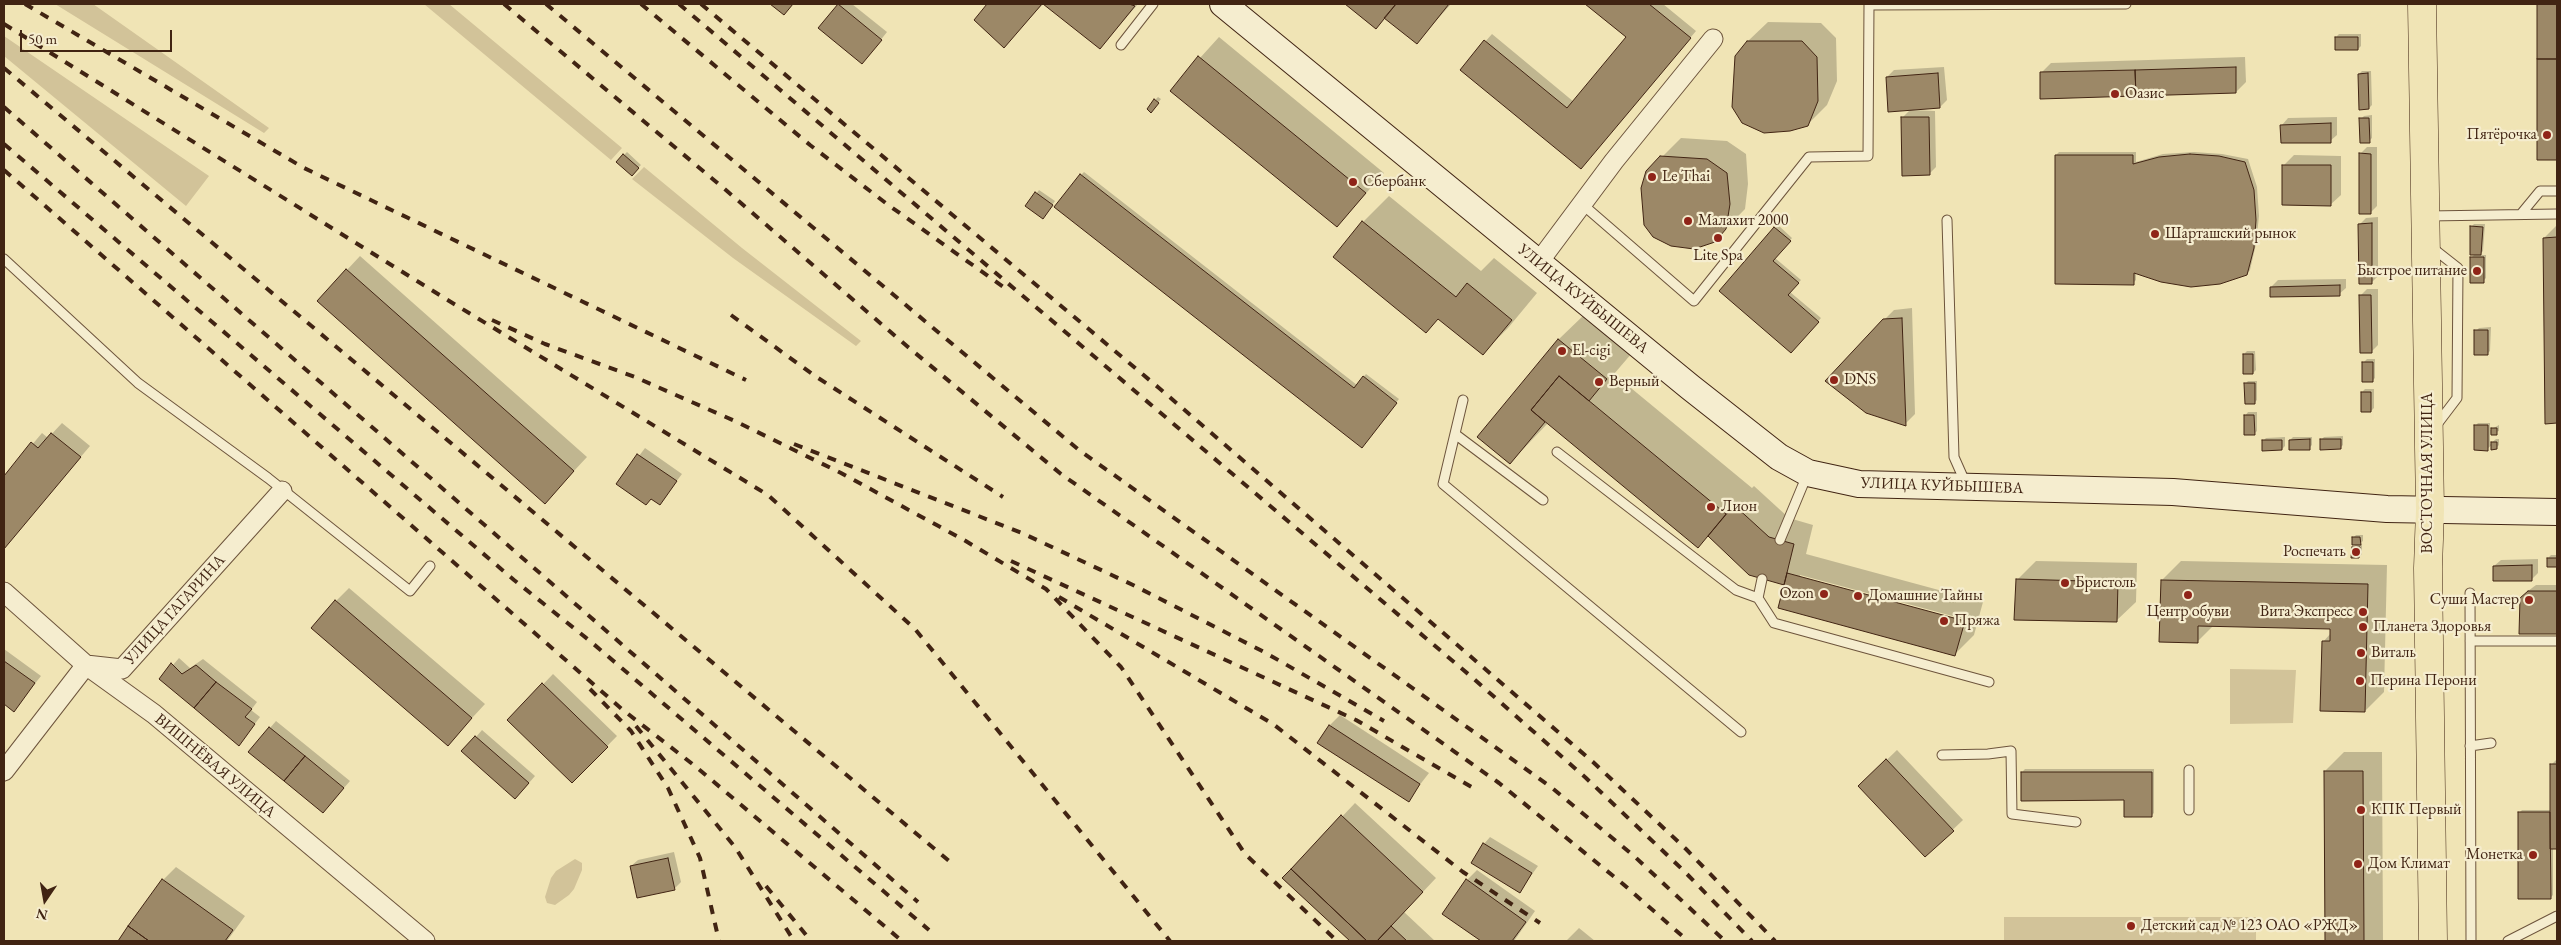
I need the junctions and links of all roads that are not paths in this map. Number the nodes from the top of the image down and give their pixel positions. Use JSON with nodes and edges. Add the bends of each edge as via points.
{"nodes":[{"id":1,"x":1153,"y":4,"type":"edge"},
{"id":2,"x":1223,"y":4,"type":"edge"},
{"id":3,"x":2126,"y":4,"type":"edge"},
{"id":4,"x":2422,"y":4,"type":"edge"},
{"id":5,"x":1713,"y":39,"type":"dead end"},
{"id":6,"x":1122,"y":45,"type":"dead end"},
{"id":7,"x":2557,"y":191,"type":"edge"},
{"id":8,"x":1582,"y":204,"type":"junction"},
{"id":9,"x":2521,"y":214,"type":"junction"},
{"id":10,"x":2557,"y":214,"type":"edge"},
{"id":11,"x":1947,"y":220,"type":"dead end"},
{"id":12,"x":2425,"y":229,"type":"junction"},
{"id":13,"x":4,"y":259,"type":"edge"},
{"id":14,"x":1538,"y":263,"type":"junction"},
{"id":15,"x":1463,"y":400,"type":"dead end"},
{"id":16,"x":1455,"y":434,"type":"junction"},
{"id":17,"x":1557,"y":452,"type":"dead end"},
{"id":18,"x":1808,"y":473,"type":"junction"},
{"id":19,"x":1967,"y":487,"type":"junction"},
{"id":20,"x":282,"y":491,"type":"junction"},
{"id":21,"x":1543,"y":500,"type":"dead end"},
{"id":22,"x":2430,"y":510,"type":"junction"},
{"id":23,"x":2557,"y":512,"type":"edge"},
{"id":24,"x":1780,"y":540,"type":"dead end"},
{"id":25,"x":430,"y":566,"type":"dead end"},
{"id":26,"x":1762,"y":578,"type":"dead end"},
{"id":27,"x":4,"y":592,"type":"edge"},
{"id":28,"x":2470,"y":593,"type":"dead end"},
{"id":29,"x":1758,"y":598,"type":"junction"},
{"id":30,"x":2470,"y":641,"type":"junction"},
{"id":31,"x":2557,"y":641,"type":"edge"},
{"id":32,"x":86,"y":665,"type":"junction"},
{"id":33,"x":1989,"y":682,"type":"dead end"},
{"id":34,"x":1741,"y":732,"type":"dead end"},
{"id":35,"x":2490,"y":743,"type":"dead end"},
{"id":36,"x":2470,"y":746,"type":"junction"},
{"id":37,"x":1942,"y":755,"type":"dead end"},
{"id":38,"x":2189,"y":770,"type":"dead end"},
{"id":39,"x":4,"y":771,"type":"edge"},
{"id":40,"x":2189,"y":810,"type":"dead end"},
{"id":41,"x":2076,"y":822,"type":"dead end"},
{"id":42,"x":2557,"y":916,"type":"edge"},
{"id":43,"x":425,"y":941,"type":"edge"},
{"id":44,"x":2433,"y":941,"type":"edge"},
{"id":45,"x":2471,"y":941,"type":"edge"},
{"id":46,"x":2508,"y":941,"type":"edge"}],
"edges":[{"from":1,"to":6,"type":"lane"},
{"from":2,"to":14,"type":"street","name":"УЛИЦА КУЙБЫШЕВА"},
{"from":3,"to":8,"type":"lane","via":[[1869,6],[1868,156],[1809,157],[1694,300]]},
{"from":4,"to":12,"type":"main road","name":"ВОСТОЧНАЯ УЛИЦА"},
{"from":5,"to":8,"type":"street"},
{"from":7,"to":9,"type":"lane","via":[[2540,191]]},
{"from":8,"to":14,"type":"street"},
{"from":9,"to":10,"type":"lane"},
{"from":9,"to":12,"type":"lane"},
{"from":11,"to":19,"type":"lane","via":[[1954,457]]},
{"from":12,"to":22,"type":"main road","name":"ВОСТОЧНАЯ УЛИЦА"},
{"from":13,"to":20,"type":"lane","via":[[138,383]]},
{"from":14,"to":18,"type":"street","name":"УЛИЦА КУЙБЫШЕВА","via":[[1753,438]]},
{"from":15,"to":16,"type":"lane"},
{"from":16,"to":21,"type":"lane"},
{"from":16,"to":34,"type":"lane","via":[[1443,484]]},
{"from":17,"to":29,"type":"lane","via":[[1736,590]]},
{"from":18,"to":19,"type":"street","name":"УЛИЦА КУЙБЫШЕВА","via":[[1859,484]]},
{"from":18,"to":24,"type":"lane"},
{"from":19,"to":22,"type":"street","name":"УЛИЦА КУЙБЫШЕВА","via":[[2173,492]]},
{"from":20,"to":25,"type":"lane","via":[[410,591]]},
{"from":20,"to":32,"type":"street","name":"УЛИЦА ГАГАРИНА","via":[[122,669]]},
{"from":22,"to":23,"type":"street","name":"УЛИЦА КУЙБЫШЕВА"},
{"from":22,"to":44,"type":"main road","name":"ВОСТОЧНАЯ УЛИЦА","via":[[2428,586]]},
{"from":26,"to":29,"type":"lane"},
{"from":27,"to":32,"type":"street","name":"ВИШНЁВАЯ УЛИЦА"},
{"from":28,"to":30,"type":"lane"},
{"from":29,"to":33,"type":"lane","via":[[1774,623]]},
{"from":30,"to":31,"type":"lane"},
{"from":30,"to":36,"type":"lane"},
{"from":32,"to":39,"type":"street"},
{"from":32,"to":43,"type":"street","name":"ВИШНЁВАЯ УЛИЦА","via":[[154,714]]},
{"from":35,"to":36,"type":"lane"},
{"from":36,"to":45,"type":"lane"},
{"from":37,"to":41,"type":"lane","via":[[2011,751],[2012,814]]},
{"from":38,"to":40,"type":"lane"},
{"from":42,"to":46,"type":"lane"}]}
